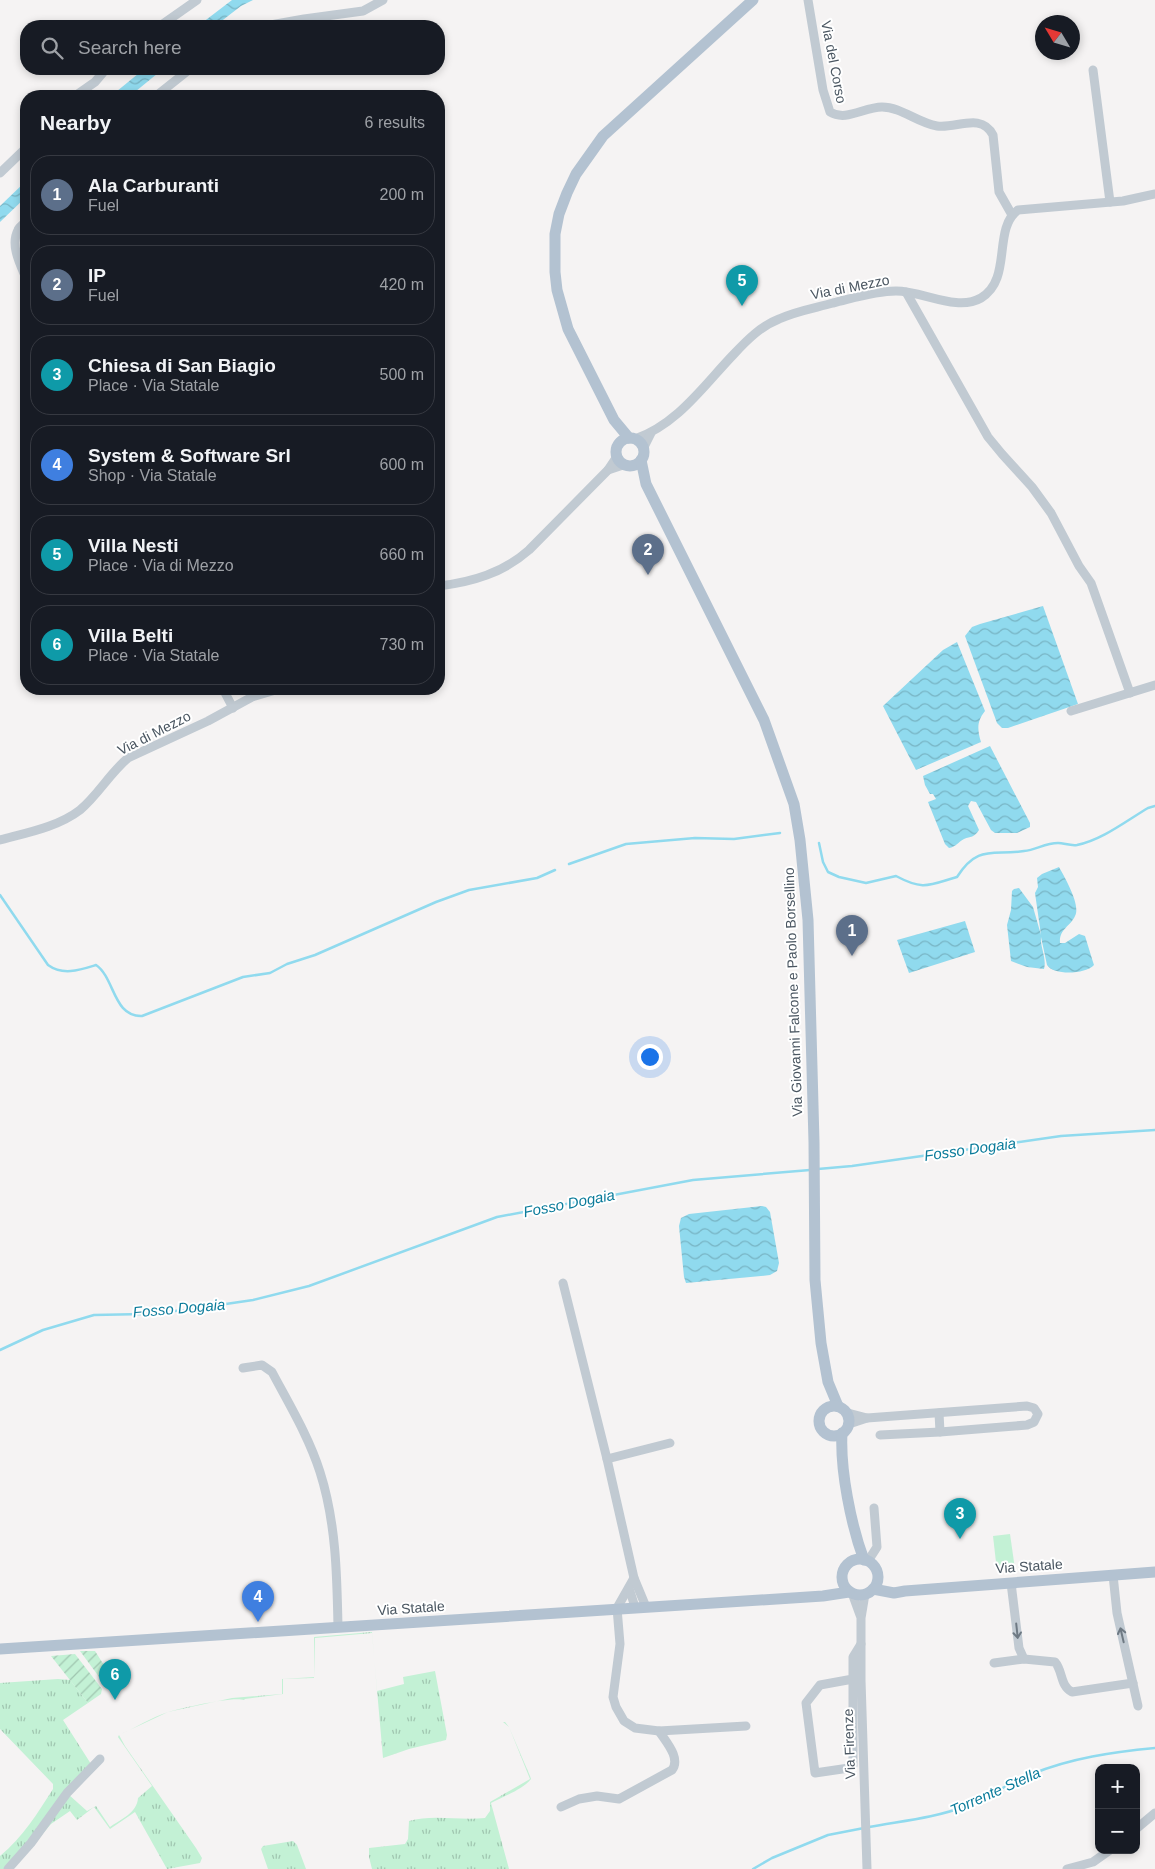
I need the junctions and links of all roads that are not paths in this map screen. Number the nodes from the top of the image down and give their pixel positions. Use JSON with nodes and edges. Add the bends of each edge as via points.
{"nodes":[{"id":1,"x":197,"y":0,"type":"edge"},
{"id":2,"x":383,"y":0,"type":"edge"},
{"id":3,"x":753,"y":0,"type":"edge"},
{"id":4,"x":808,"y":0,"type":"edge"},
{"id":5,"x":169,"y":20,"type":"edge"},
{"id":6,"x":298,"y":20,"type":"edge"},
{"id":7,"x":1093,"y":70,"type":"dead end"},
{"id":8,"x":101,"y":75,"type":"edge"},
{"id":9,"x":182,"y":75,"type":"edge"},
{"id":10,"x":84,"y":90,"type":"edge"},
{"id":11,"x":164,"y":90,"type":"edge"},
{"id":12,"x":20,"y":154,"type":"edge"},
{"id":13,"x":0,"y":174,"type":"edge"},
{"id":14,"x":1155,"y":194,"type":"edge"},
{"id":15,"x":1110,"y":202,"type":"junction"},
{"id":16,"x":1012,"y":215,"type":"junction"},
{"id":17,"x":20,"y":228,"type":"edge"},
{"id":18,"x":20,"y":265,"type":"edge"},
{"id":19,"x":906,"y":292,"type":"junction"},
{"id":20,"x":614,"y":420,"type":"junction"},
{"id":21,"x":652,"y":433,"type":"junction"},
{"id":22,"x":632,"y":438,"type":"junction"},
{"id":23,"x":618,"y":444,"type":"junction"},
{"id":24,"x":643,"y":448,"type":"junction"},
{"id":25,"x":641,"y":460,"type":"junction"},
{"id":26,"x":623,"y":463,"type":"junction"},
{"id":27,"x":646,"y":484,"type":"junction"},
{"id":28,"x":445,"y":585,"type":"edge"},
{"id":29,"x":1155,"y":685,"type":"edge"},
{"id":30,"x":1130,"y":693,"type":"junction"},
{"id":31,"x":226,"y":695,"type":"edge"},
{"id":32,"x":258,"y":695,"type":"edge"},
{"id":33,"x":232,"y":708,"type":"junction"},
{"id":34,"x":1071,"y":711,"type":"dead end"},
{"id":35,"x":0,"y":840,"type":"edge"},
{"id":36,"x":563,"y":1283,"type":"dead end"},
{"id":37,"x":243,"y":1368,"type":"dead end"},
{"id":38,"x":828,"y":1382,"type":"junction"},
{"id":39,"x":838,"y":1406,"type":"junction"},
{"id":40,"x":824,"y":1409,"type":"junction"},
{"id":41,"x":939,"y":1413,"type":"junction"},
{"id":42,"x":846,"y":1424,"type":"junction"},
{"id":43,"x":940,"y":1432,"type":"junction"},
{"id":44,"x":829,"y":1434,"type":"junction"},
{"id":45,"x":880,"y":1435,"type":"dead end"},
{"id":46,"x":670,"y":1444,"type":"dead end"},
{"id":47,"x":841,"y":1458,"type":"junction"},
{"id":48,"x":607,"y":1459,"type":"junction"},
{"id":49,"x":874,"y":1508,"type":"dead end"},
{"id":50,"x":856,"y":1538,"type":"junction"},
{"id":51,"x":866,"y":1560,"type":"junction"},
{"id":52,"x":851,"y":1561,"type":"junction"},
{"id":53,"x":1155,"y":1572,"type":"edge"},
{"id":54,"x":1113,"y":1575,"type":"junction"},
{"id":55,"x":842,"y":1577,"type":"junction"},
{"id":56,"x":634,"y":1578,"type":"junction"},
{"id":57,"x":1011,"y":1583,"type":"junction"},
{"id":58,"x":629,"y":1588,"type":"junction"},
{"id":59,"x":872,"y":1588,"type":"junction"},
{"id":60,"x":851,"y":1592,"type":"junction"},
{"id":61,"x":823,"y":1596,"type":"junction"},
{"id":62,"x":641,"y":1607,"type":"junction"},
{"id":63,"x":617,"y":1608,"type":"junction"},
{"id":64,"x":861,"y":1618,"type":"junction"},
{"id":65,"x":338,"y":1627,"type":"junction"},
{"id":66,"x":861,"y":1644,"type":"junction"},
{"id":67,"x":0,"y":1649,"type":"edge"},
{"id":68,"x":1024,"y":1659,"type":"junction"},
{"id":69,"x":994,"y":1663,"type":"dead end"},
{"id":70,"x":853,"y":1679,"type":"junction"},
{"id":71,"x":1133,"y":1683,"type":"junction"},
{"id":72,"x":1138,"y":1706,"type":"dead end"},
{"id":73,"x":746,"y":1726,"type":"dead end"},
{"id":74,"x":659,"y":1731,"type":"junction"},
{"id":75,"x":100,"y":1759,"type":"dead end"},
{"id":76,"x":562,"y":1807,"type":"dead end"},
{"id":77,"x":1155,"y":1813,"type":"edge"},
{"id":78,"x":1140,"y":1826,"type":"edge"},
{"id":79,"x":1104,"y":1854,"type":"edge"},
{"id":80,"x":8,"y":1869,"type":"edge"},
{"id":81,"x":867,"y":1869,"type":"edge"},
{"id":82,"x":1067,"y":1869,"type":"edge"}],
"edges":[{"from":1,"to":5,"type":"street"},
{"from":2,"to":6,"type":"street","via":[[363,11]]},
{"from":3,"to":20,"type":"main road","via":[[603,136],[576,174],[559,214],[554,253],[561,307],[568,329]]},
{"from":4,"to":16,"type":"street","name":"Via del Corso","via":[[823,90],[830,112],[845,115],[884,107],[937,126],[981,124],[993,135],[999,192]]},
{"from":7,"to":15,"type":"street"},
{"from":8,"to":10,"type":"street"},
{"from":9,"to":11,"type":"street"},
{"from":12,"to":13,"type":"street"},
{"from":14,"to":15,"type":"street"},
{"from":15,"to":16,"type":"street","via":[[1023,209]]},
{"from":16,"to":19,"type":"street","name":"Via di Mezzo","via":[[997,279],[984,296],[960,303]]},
{"from":17,"to":18,"type":"street","via":[[15,245]]},
{"from":19,"to":21,"type":"street","name":"Via di Mezzo","via":[[883,292],[777,319],[756,332],[694,398]]},
{"from":19,"to":30,"type":"street","via":[[988,437],[1051,513],[1091,583]]},
{"from":20,"to":22,"type":"main road"},
{"from":20,"to":23,"type":"main road"},
{"from":21,"to":22,"type":"street"},
{"from":21,"to":24,"type":"street"},
{"from":22,"to":23,"type":"main road"},
{"from":22,"to":24,"type":"main road"},
{"from":23,"to":26,"type":"main road","via":[[616,448]]},
{"from":24,"to":25,"type":"main road"},
{"from":25,"to":26,"type":"main road","via":[[637,465]]},
{"from":25,"to":27,"type":"main road","name":"Via Giovanni Falcone e Paolo Borsellino"},
{"from":26,"to":27,"type":"main road","name":"Via Giovanni Falcone e Paolo Borsellino"},
{"from":26,"to":28,"type":"street","via":[[608,470],[510,565],[461,584]]},
{"from":27,"to":38,"type":"main road","name":"Via Giovanni Falcone e Paolo Borsellino","via":[[764,720],[794,804],[808,920],[815,1280]]},
{"from":29,"to":30,"type":"street"},
{"from":30,"to":34,"type":"street"},
{"from":31,"to":33,"type":"street"},
{"from":32,"to":33,"type":"street","name":"Via di Mezzo"},
{"from":33,"to":35,"type":"street","name":"Via di Mezzo","via":[[128,758],[68,818]]},
{"from":36,"to":48,"type":"street"},
{"from":37,"to":65,"type":"street","via":[[262,1365],[272,1372],[320,1472],[331,1514]]},
{"from":38,"to":39,"type":"main road","name":"Via Giovanni Falcone e Paolo Borsellino"},
{"from":38,"to":40,"type":"main road","name":"Via Giovanni Falcone e Paolo Borsellino"},
{"from":39,"to":40,"type":"main road"},
{"from":39,"to":42,"type":"main road","name":"Via Giovanni Falcone e Paolo Borsellino"},
{"from":40,"to":44,"type":"main road","name":"Via Giovanni Falcone e Paolo Borsellino","via":[[819,1422]]},
{"from":41,"to":42,"type":"street","via":[[867,1418]]},
{"from":41,"to":43,"type":"street"},
{"from":41,"to":43,"type":"street","via":[[1027,1406],[1038,1414],[1028,1425]]},
{"from":42,"to":44,"type":"main road","via":[[834,1436]]},
{"from":42,"to":47,"type":"main road","name":"Via Giovanni Falcone e Paolo Borsellino"},
{"from":43,"to":45,"type":"street"},
{"from":44,"to":47,"type":"main road","name":"Via Giovanni Falcone e Paolo Borsellino"},
{"from":46,"to":48,"type":"street"},
{"from":47,"to":50,"type":"main road","name":"Via Giovanni Falcone e Paolo Borsellino"},
{"from":48,"to":56,"type":"street"},
{"from":49,"to":51,"type":"street","via":[[877,1547]]},
{"from":50,"to":51,"type":"main road","name":"Via Giovanni Falcone e Paolo Borsellino"},
{"from":50,"to":52,"type":"main road","name":"Via Giovanni Falcone e Paolo Borsellino"},
{"from":51,"to":52,"type":"main road"},
{"from":51,"to":59,"type":"main road","via":[[875,1568]]},
{"from":52,"to":55,"type":"main road","via":[[844,1568]]},
{"from":53,"to":54,"type":"main road","name":"Via Statale"},
{"from":54,"to":57,"type":"main road","name":"Via Statale"},
{"from":71,"to":54,"type":"street","one_way":true,"via":[[1117,1613]]},
{"from":55,"to":60,"type":"main road","via":[[845,1588]]},
{"from":55,"to":61,"type":"main road"},
{"from":56,"to":58,"type":"street"},
{"from":56,"to":62,"type":"street"},
{"from":57,"to":59,"type":"main road","name":"Via Statale","via":[[894,1593]]},
{"from":57,"to":68,"type":"street","one_way":true,"via":[[1018,1648]]},
{"from":58,"to":62,"type":"street"},
{"from":58,"to":63,"type":"street"},
{"from":59,"to":60,"type":"main road"},
{"from":59,"to":64,"type":"street"},
{"from":60,"to":61,"type":"main road","name":"Via Statale"},
{"from":60,"to":64,"type":"street"},
{"from":61,"to":62,"type":"main road","name":"Via Statale"},
{"from":62,"to":63,"type":"main road","name":"Via Statale"},
{"from":63,"to":65,"type":"main road","name":"Via Statale"},
{"from":63,"to":74,"type":"street","via":[[620,1644],[614,1687],[616,1707],[629,1725]]},
{"from":64,"to":66,"type":"street","name":"Via Firenze"},
{"from":65,"to":67,"type":"main road","name":"Via Statale"},
{"from":66,"to":70,"type":"street","via":[[853,1657]]},
{"from":66,"to":81,"type":"street","name":"Via Firenze"},
{"from":68,"to":69,"type":"street"},
{"from":68,"to":71,"type":"street","via":[[1055,1662],[1065,1686],[1072,1692]]},
{"from":70,"to":70,"type":"street","via":[[853,1766],[815,1773],[806,1703],[820,1685]]},
{"from":71,"to":72,"type":"street"},
{"from":73,"to":74,"type":"street"},
{"from":74,"to":76,"type":"street","via":[[675,1759],[672,1770],[619,1799],[597,1796]]},
{"from":75,"to":80,"type":"street","via":[[67,1793]]},
{"from":77,"to":78,"type":"street"},
{"from":79,"to":82,"type":"street","via":[[1093,1862]]}]}
